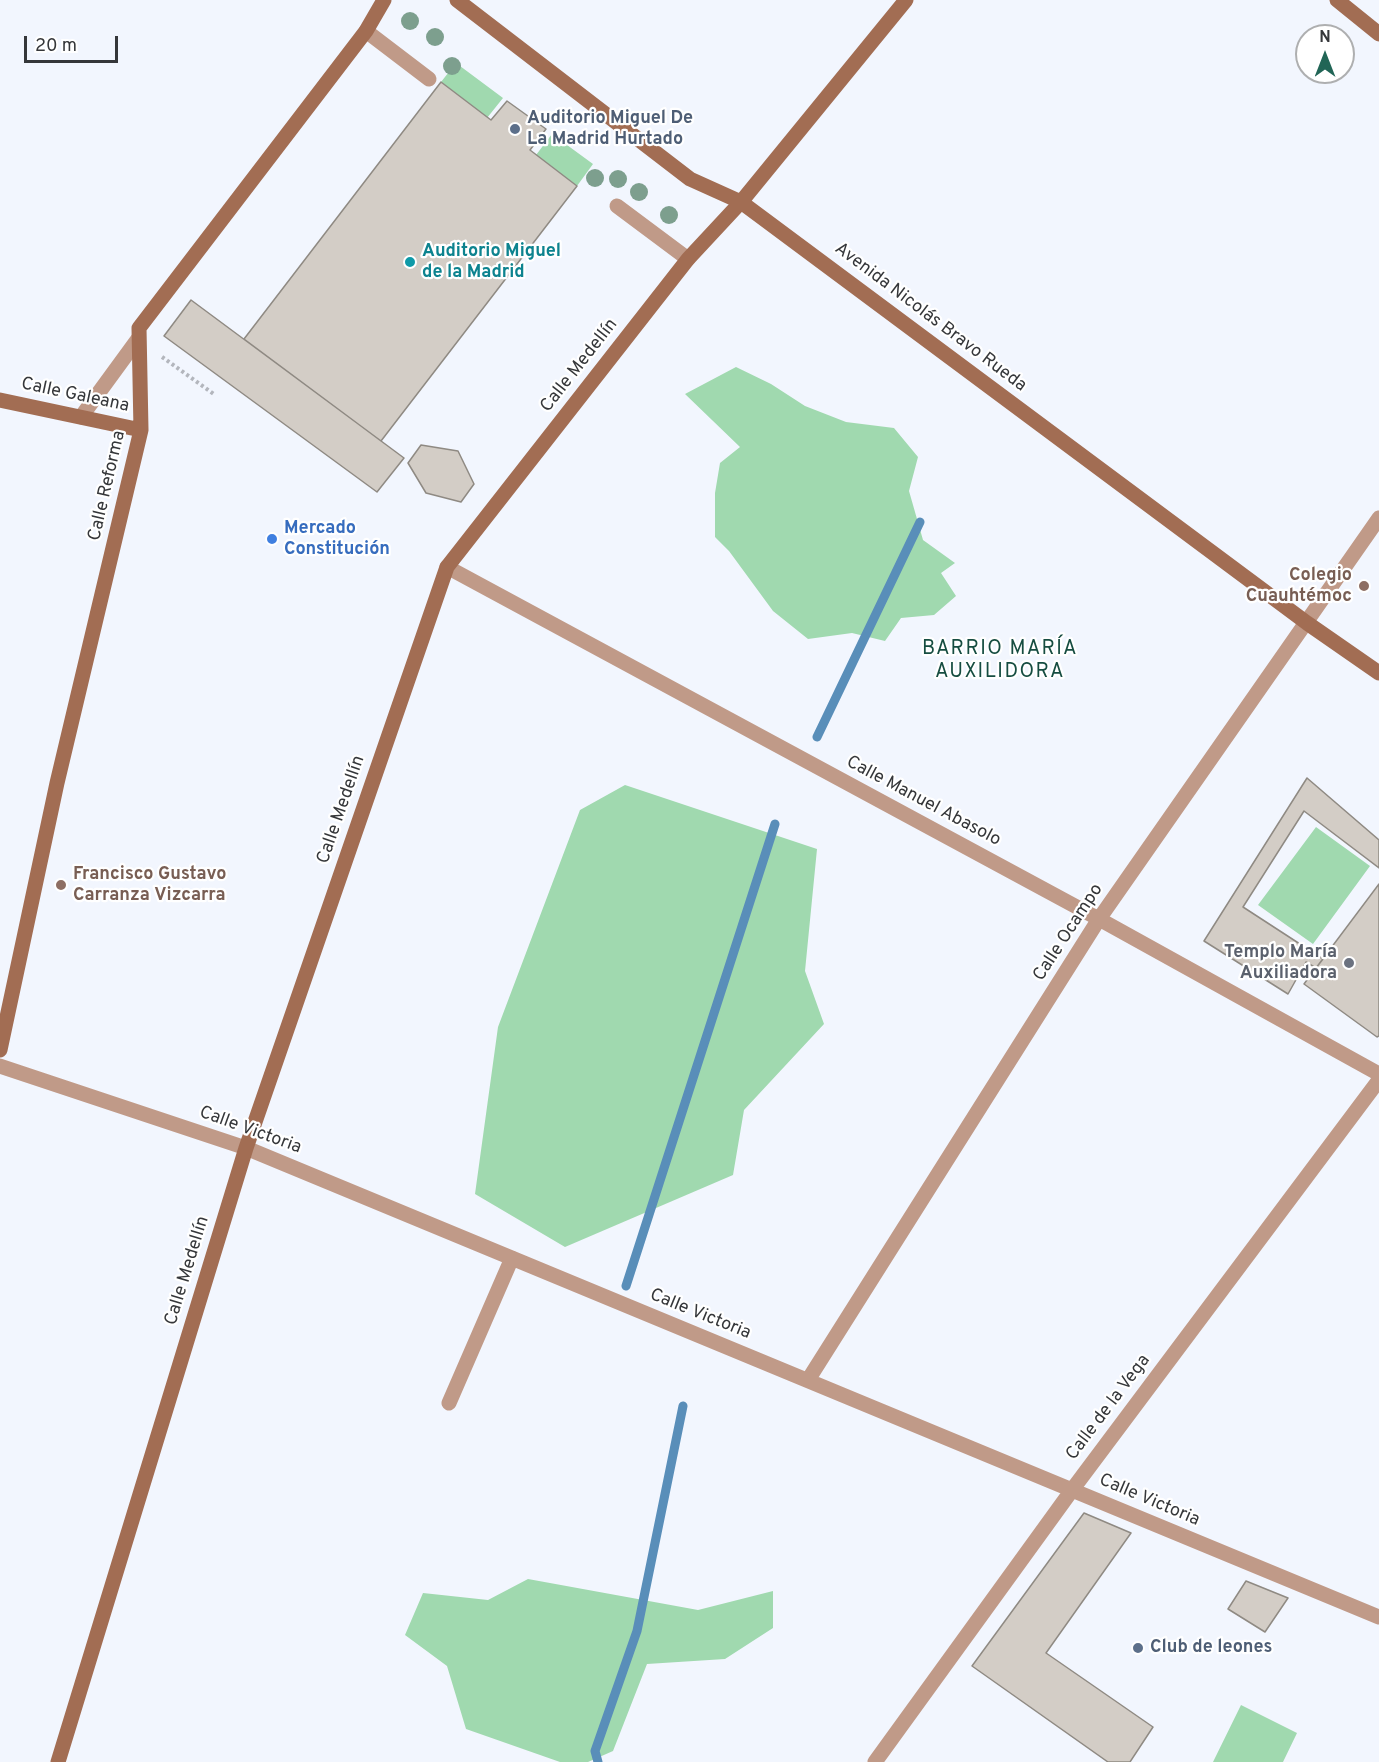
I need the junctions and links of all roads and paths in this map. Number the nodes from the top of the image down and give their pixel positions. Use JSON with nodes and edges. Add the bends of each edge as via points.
{"nodes":[{"id":1,"x":384,"y":0,"type":"edge"},
{"id":2,"x":457,"y":0,"type":"edge"},
{"id":3,"x":906,"y":0,"type":"edge"},
{"id":4,"x":1337,"y":0,"type":"edge"},
{"id":5,"x":366,"y":31,"type":"junction"},
{"id":6,"x":1379,"y":33,"type":"edge"},
{"id":7,"x":429,"y":79,"type":"dead end"},
{"id":8,"x":741,"y":202,"type":"junction"},
{"id":9,"x":617,"y":206,"type":"dead end"},
{"id":10,"x":688,"y":259,"type":"junction"},
{"id":11,"x":138,"y":339,"type":"junction"},
{"id":12,"x":215,"y":395,"type":"dead end"},
{"id":13,"x":0,"y":400,"type":"edge"},
{"id":14,"x":81,"y":417,"type":"junction"},
{"id":15,"x":141,"y":430,"type":"junction"},
{"id":16,"x":1379,"y":518,"type":"edge"},
{"id":17,"x":447,"y":567,"type":"junction"},
{"id":18,"x":1307,"y":623,"type":"junction"},
{"id":19,"x":1379,"y":673,"type":"edge"},
{"id":20,"x":1099,"y":919,"type":"junction"},
{"id":21,"x":0,"y":1050,"type":"edge"},
{"id":22,"x":0,"y":1066,"type":"edge"},
{"id":23,"x":1379,"y":1074,"type":"edge"},
{"id":24,"x":1379,"y":1080,"type":"edge"},
{"id":25,"x":246,"y":1148,"type":"junction"},
{"id":26,"x":512,"y":1258,"type":"junction"},
{"id":27,"x":808,"y":1380,"type":"junction"},
{"id":28,"x":449,"y":1403,"type":"dead end"},
{"id":29,"x":1072,"y":1490,"type":"junction"},
{"id":30,"x":1379,"y":1617,"type":"edge"},
{"id":31,"x":58,"y":1762,"type":"edge"},
{"id":32,"x":875,"y":1762,"type":"edge"}],
"edges":[{"from":1,"to":5,"type":"street","name":"Calle Reforma"},
{"from":2,"to":8,"type":"street","name":"Avenida Nicolás Bravo Rueda","via":[[690,179]]},
{"from":3,"to":8,"type":"street","name":"Calle Medellín"},
{"from":4,"to":6,"type":"street"},
{"from":5,"to":7,"type":"street"},
{"from":5,"to":11,"type":"street","name":"Calle Reforma","via":[[139,328]]},
{"from":8,"to":10,"type":"street","name":"Calle Medellín"},
{"from":8,"to":18,"type":"street","name":"Avenida Nicolás Bravo Rueda"},
{"from":9,"to":10,"type":"street"},
{"from":10,"to":17,"type":"street","name":"Calle Medellín"},
{"from":11,"to":12,"type":"path"},
{"from":11,"to":14,"type":"street"},
{"from":11,"to":15,"type":"street","name":"Calle Reforma"},
{"from":13,"to":14,"type":"street","name":"Calle Galeana"},
{"from":14,"to":15,"type":"street","name":"Calle Galeana"},
{"from":15,"to":21,"type":"street","name":"Calle Reforma","via":[[57,783]]},
{"from":16,"to":18,"type":"street","name":"Calle Ocampo"},
{"from":17,"to":20,"type":"street","name":"Calle Manuel Abasolo"},
{"from":17,"to":25,"type":"street","name":"Calle Medellín"},
{"from":18,"to":19,"type":"street","name":"Avenida Nicolás Bravo Rueda"},
{"from":18,"to":20,"type":"street","name":"Calle Ocampo"},
{"from":20,"to":23,"type":"street","name":"Calle Manuel Abasolo"},
{"from":20,"to":27,"type":"street","name":"Calle Ocampo"},
{"from":22,"to":25,"type":"street","name":"Calle Victoria"},
{"from":24,"to":29,"type":"street","name":"Calle de la Vega"},
{"from":25,"to":26,"type":"street","name":"Calle Victoria"},
{"from":25,"to":31,"type":"street","name":"Calle Medellín"},
{"from":26,"to":27,"type":"street","name":"Calle Victoria"},
{"from":26,"to":28,"type":"street"},
{"from":27,"to":29,"type":"street","name":"Calle Victoria"},
{"from":29,"to":30,"type":"street","name":"Calle Victoria"},
{"from":29,"to":32,"type":"street","name":"Calle de la Vega"}]}
